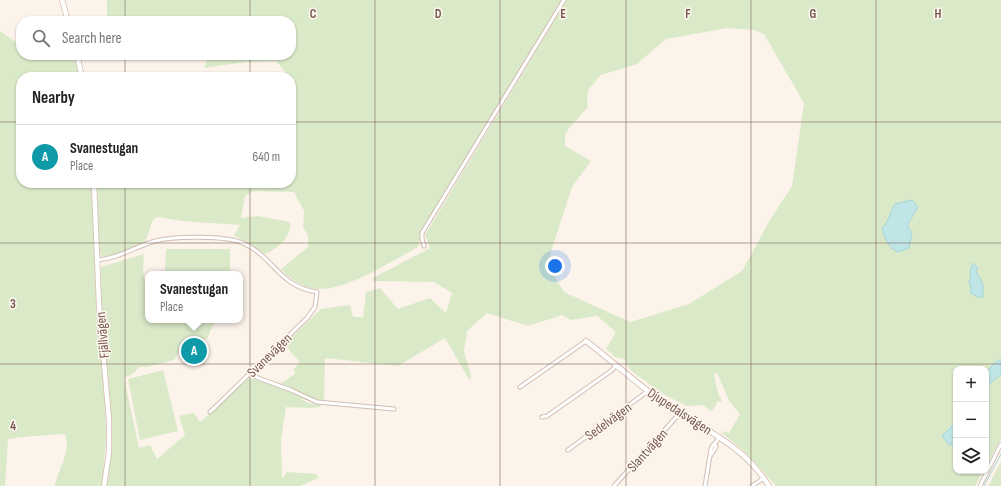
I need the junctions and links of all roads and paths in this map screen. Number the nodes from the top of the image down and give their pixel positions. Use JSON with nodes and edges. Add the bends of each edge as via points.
{"nodes":[{"id":1,"x":62,"y":0,"type":"edge"},
{"id":2,"x":564,"y":0,"type":"edge"},
{"id":3,"x":67,"y":16,"type":"edge"},
{"id":4,"x":78,"y":60,"type":"edge"},
{"id":5,"x":81,"y":72,"type":"edge"},
{"id":6,"x":94,"y":188,"type":"edge"},
{"id":7,"x":424,"y":246,"type":"dead end"},
{"id":8,"x":97,"y":260,"type":"junction"},
{"id":9,"x":586,"y":341,"type":"joint"},
{"id":10,"x":617,"y":365,"type":"junction"},
{"id":11,"x":251,"y":373,"type":"junction"},
{"id":12,"x":520,"y":387,"type":"dead end"},
{"id":13,"x":648,"y":391,"type":"junction"},
{"id":14,"x":394,"y":409,"type":"dead end"},
{"id":15,"x":210,"y":412,"type":"dead end"},
{"id":16,"x":680,"y":413,"type":"junction"},
{"id":17,"x":542,"y":416,"type":"dead end"},
{"id":18,"x":720,"y":437,"type":"junction"},
{"id":19,"x":1001,"y":444,"type":"edge"},
{"id":20,"x":568,"y":450,"type":"dead end"},
{"id":21,"x":764,"y":478,"type":"junction"},
{"id":22,"x":104,"y":486,"type":"edge"},
{"id":23,"x":614,"y":486,"type":"edge"},
{"id":24,"x":705,"y":486,"type":"edge"},
{"id":25,"x":752,"y":486,"type":"edge"},
{"id":26,"x":769,"y":486,"type":"edge"},
{"id":27,"x":980,"y":486,"type":"edge"}],
"edges":[{"from":1,"to":3,"type":"street"},
{"from":2,"to":7,"type":"street","via":[[422,233]]},
{"from":4,"to":5,"type":"street"},
{"from":6,"to":8,"type":"street","name":"Fjällvägen"},
{"from":8,"to":11,"type":"street","name":"Svanevägen","via":[[118,256],[165,239],[231,239],[254,249],[296,286],[317,292],[315,307],[308,318]]},
{"from":8,"to":22,"type":"street","name":"Fjällvägen","via":[[109,420],[109,452]]},
{"from":9,"to":10,"type":"street","name":"Djupedalsvägen"},
{"from":9,"to":12,"type":"street"},
{"from":10,"to":13,"type":"street","name":"Djupedalsvägen"},
{"from":10,"to":17,"type":"street","via":[[547,416]]},
{"from":11,"to":14,"type":"street","via":[[317,402]]},
{"from":11,"to":15,"type":"street","name":"Svanevägen"},
{"from":13,"to":16,"type":"street","name":"Djupedalsvägen"},
{"from":13,"to":20,"type":"street","name":"Sedelvägen"},
{"from":16,"to":18,"type":"street","name":"Djupedalsvägen"},
{"from":16,"to":23,"type":"street","name":"Slantvägen"},
{"from":18,"to":21,"type":"street","name":"Djupedalsvägen","via":[[744,455]]},
{"from":18,"to":24,"type":"street","via":[[710,457]]},
{"from":19,"to":27,"type":"street"},
{"from":21,"to":25,"type":"street"},
{"from":21,"to":26,"type":"street","name":"Djupedalsvägen"}]}
